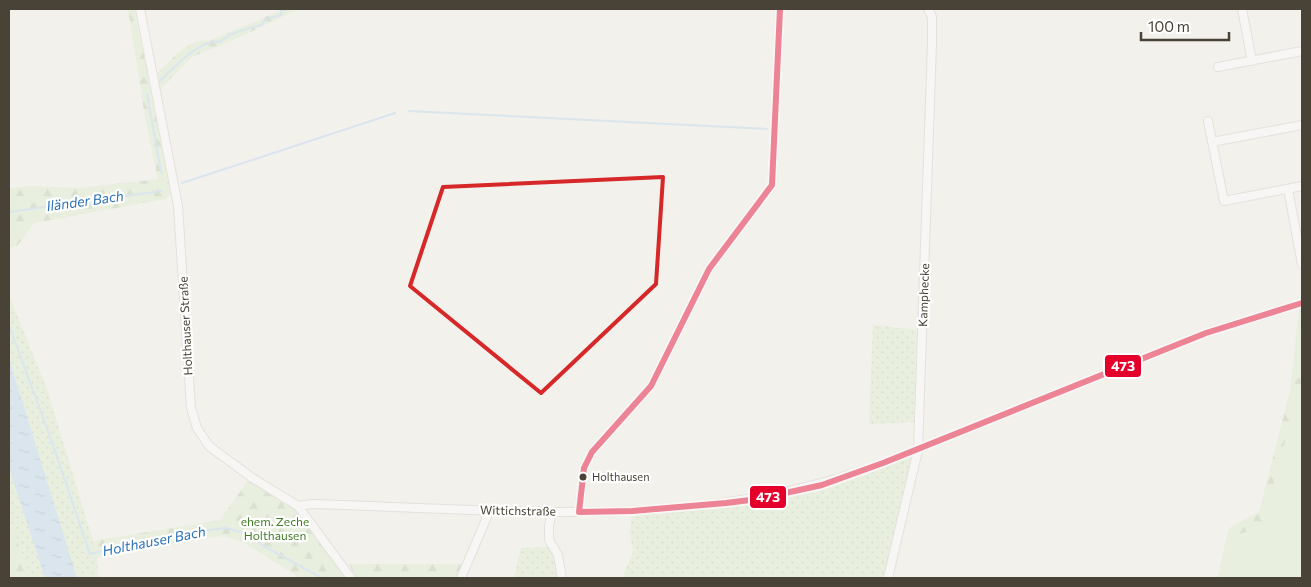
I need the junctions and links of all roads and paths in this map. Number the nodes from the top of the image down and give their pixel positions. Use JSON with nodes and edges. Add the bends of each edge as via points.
{"nodes":[{"id":1,"x":140,"y":9,"type":"edge"},
{"id":2,"x":780,"y":9,"type":"edge"},
{"id":3,"x":928,"y":9,"type":"edge"},
{"id":4,"x":1242,"y":9,"type":"edge"},
{"id":5,"x":1302,"y":51,"type":"edge"},
{"id":6,"x":1252,"y":61,"type":"junction"},
{"id":7,"x":1218,"y":67,"type":"dead end"},
{"id":8,"x":1208,"y":122,"type":"dead end"},
{"id":9,"x":1302,"y":125,"type":"edge"},
{"id":10,"x":1212,"y":142,"type":"junction"},
{"id":11,"x":1302,"y":186,"type":"edge"},
{"id":12,"x":1288,"y":189,"type":"junction"},
{"id":13,"x":1301,"y":252,"type":"edge"},
{"id":14,"x":1302,"y":264,"type":"edge"},
{"id":15,"x":1302,"y":303,"type":"edge"},
{"id":16,"x":918,"y":450,"type":"junction"},
{"id":17,"x":298,"y":506,"type":"junction"},
{"id":18,"x":490,"y":510,"type":"junction"},
{"id":19,"x":552,"y":512,"type":"junction"},
{"id":20,"x":579,"y":512,"type":"junction"},
{"id":21,"x":351,"y":578,"type":"edge"},
{"id":22,"x":461,"y":578,"type":"edge"},
{"id":23,"x":562,"y":578,"type":"edge"},
{"id":24,"x":888,"y":578,"type":"edge"}],
"edges":[{"from":1,"to":17,"type":"street","name":"Holthauser Straße","via":[[178,206],[194,420],[202,437],[221,456]]},
{"from":2,"to":20,"type":"street","via":[[772,185],[709,269],[651,386],[592,452],[584,468]]},
{"from":3,"to":16,"type":"street","name":"Kamphecke","via":[[932,17],[932,43]]},
{"from":4,"to":6,"type":"street"},
{"from":5,"to":6,"type":"street"},
{"from":6,"to":7,"type":"street"},
{"from":8,"to":10,"type":"street"},
{"from":9,"to":10,"type":"street"},
{"from":10,"to":12,"type":"street","via":[[1224,201]]},
{"from":11,"to":12,"type":"street"},
{"from":12,"to":13,"type":"street"},
{"from":13,"to":14,"type":"street"},
{"from":15,"to":16,"type":"street","name":"Wittichstraße","via":[[1206,333]]},
{"from":16,"to":20,"type":"street","name":"Wittichstraße","via":[[840,479],[758,499]]},
{"from":16,"to":24,"type":"street","name":"Kamphecke"},
{"from":17,"to":18,"type":"street","name":"Wittichstraße"},
{"from":17,"to":21,"type":"street","name":"Holthauser Straße"},
{"from":18,"to":19,"type":"street","name":"Wittichstraße"},
{"from":18,"to":22,"type":"street"},
{"from":19,"to":20,"type":"street","name":"Wittichstraße"},
{"from":19,"to":23,"type":"street","via":[[549,540],[558,555]]}]}
